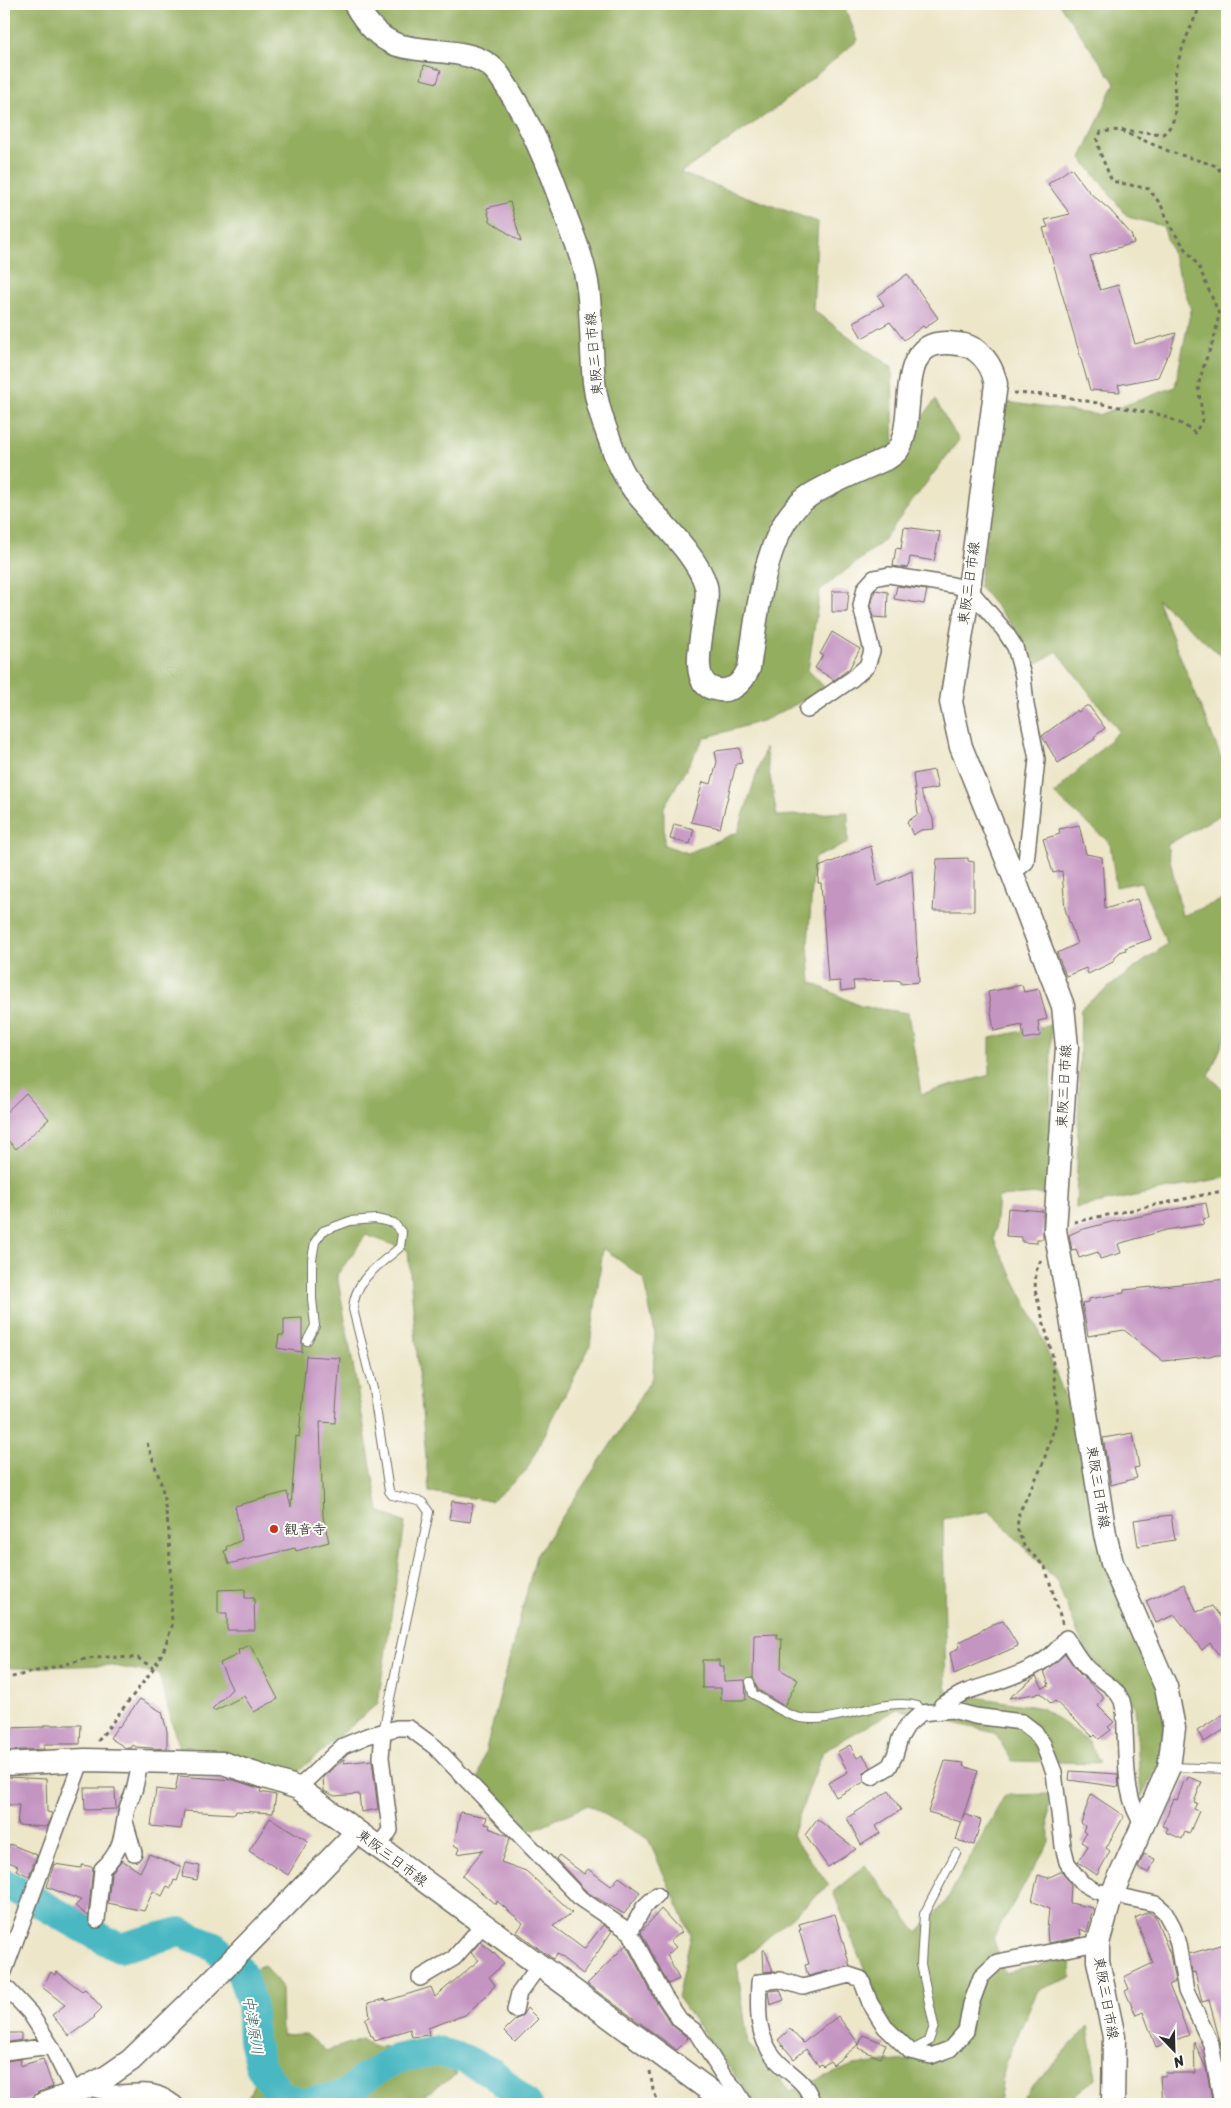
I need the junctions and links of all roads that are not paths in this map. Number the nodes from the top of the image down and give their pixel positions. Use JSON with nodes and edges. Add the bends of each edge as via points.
{"nodes":[{"id":1,"x":355,"y":4,"type":"edge"},
{"id":2,"x":969,"y":590,"type":"junction"},
{"id":3,"x":807,"y":710,"type":"dead end"},
{"id":4,"x":1011,"y":870,"type":"junction"},
{"id":5,"x":307,"y":1341,"type":"dead end"},
{"id":6,"x":750,"y":1682,"type":"dead end"},
{"id":7,"x":943,"y":1711,"type":"junction"},
{"id":8,"x":921,"y":1713,"type":"junction"},
{"id":9,"x":384,"y":1732,"type":"junction"},
{"id":10,"x":84,"y":1760,"type":"junction"},
{"id":11,"x":140,"y":1760,"type":"junction"},
{"id":12,"x":4,"y":1764,"type":"edge"},
{"id":13,"x":1169,"y":1767,"type":"junction"},
{"id":14,"x":1227,"y":1769,"type":"edge"},
{"id":15,"x":872,"y":1777,"type":"dead end"},
{"id":16,"x":298,"y":1788,"type":"junction"},
{"id":17,"x":126,"y":1823,"type":"junction"},
{"id":18,"x":1143,"y":1825,"type":"junction"},
{"id":19,"x":357,"y":1832,"type":"junction"},
{"id":20,"x":378,"y":1848,"type":"junction"},
{"id":21,"x":134,"y":1853,"type":"dead end"},
{"id":22,"x":956,"y":1853,"type":"dead end"},
{"id":23,"x":1112,"y":1894,"type":"junction"},
{"id":24,"x":657,"y":1895,"type":"dead end"},
{"id":25,"x":97,"y":1920,"type":"dead end"},
{"id":26,"x":483,"y":1925,"type":"junction"},
{"id":27,"x":630,"y":1932,"type":"junction"},
{"id":28,"x":1098,"y":1943,"type":"junction"},
{"id":29,"x":539,"y":1966,"type":"junction"},
{"id":30,"x":4,"y":1972,"type":"edge"},
{"id":31,"x":420,"y":1978,"type":"dead end"},
{"id":32,"x":4,"y":1984,"type":"edge"},
{"id":33,"x":516,"y":2010,"type":"dead end"},
{"id":34,"x":51,"y":2046,"type":"junction"},
{"id":35,"x":910,"y":2051,"type":"junction"},
{"id":36,"x":4,"y":2052,"type":"edge"},
{"id":37,"x":80,"y":2095,"type":"edge"},
{"id":38,"x":42,"y":2104,"type":"edge"},
{"id":39,"x":175,"y":2104,"type":"edge"},
{"id":40,"x":728,"y":2104,"type":"edge"},
{"id":41,"x":740,"y":2104,"type":"edge"},
{"id":42,"x":813,"y":2104,"type":"edge"},
{"id":43,"x":1113,"y":2104,"type":"edge"},
{"id":44,"x":1222,"y":2104,"type":"edge"}],
"edges":[{"from":1,"to":2,"type":"main road","name":"東阪三日市線","via":[[375,30],[397,45],[461,55],[491,66],[534,136],[580,253],[588,287],[594,383],[609,439],[630,483],[694,561],[706,586],[707,604],[699,664],[704,683],[711,689],[721,690],[732,688],[744,678],[749,668],[764,577],[779,533],[791,512],[809,496],[897,451],[903,439],[911,373],[920,353],[943,343],[973,348],[992,368],[996,384]]},
{"from":2,"to":3,"type":"street","via":[[952,584],[889,575],[874,578],[866,588],[861,606],[872,651],[867,666]]},
{"from":2,"to":4,"type":"main road","name":"東阪三日市線","via":[[951,702],[961,747]]},
{"from":2,"to":4,"type":"street","via":[[1015,647],[1037,759],[1026,862]]},
{"from":4,"to":13,"type":"main road","name":"東阪三日市線","via":[[1063,1006],[1067,1047],[1056,1239],[1105,1534],[1112,1563],[1166,1687],[1174,1728]]},
{"from":5,"to":9,"type":"lane","via":[[315,1326],[312,1266],[315,1242],[323,1231],[350,1221],[376,1219],[394,1224],[402,1233],[400,1247],[368,1274],[354,1297],[353,1309],[373,1389],[389,1491],[422,1502],[428,1512]]},
{"from":6,"to":8,"type":"lane","via":[[753,1694],[800,1718],[822,1719],[910,1703],[918,1706]]},
{"from":7,"to":8,"type":"street"},
{"from":7,"to":18,"type":"street","via":[[942,1705],[964,1693],[1005,1681],[1042,1662],[1058,1651],[1066,1638],[1087,1668],[1121,1700],[1128,1788]]},
{"from":7,"to":23,"type":"street","via":[[1022,1722],[1035,1732],[1054,1772],[1067,1862],[1082,1883],[1096,1891]]},
{"from":8,"to":15,"type":"street","via":[[904,1732],[888,1767]]},
{"from":9,"to":16,"type":"street","via":[[343,1746]]},
{"from":9,"to":20,"type":"street","via":[[382,1757],[390,1830]]},
{"from":9,"to":27,"type":"street","via":[[409,1728],[420,1735],[581,1899]]},
{"from":10,"to":11,"type":"main road","name":"東阪三日市線"},
{"from":10,"to":12,"type":"main road","name":"東阪三日市線"},
{"from":10,"to":30,"type":"street"},
{"from":11,"to":16,"type":"main road","name":"東阪三日市線","via":[[224,1763]]},
{"from":11,"to":17,"type":"street"},
{"from":13,"to":14,"type":"lane"},
{"from":13,"to":18,"type":"main road","name":"東阪三日市線"},
{"from":16,"to":19,"type":"main road","name":"東阪三日市線"},
{"from":17,"to":21,"type":"street"},
{"from":17,"to":25,"type":"street","via":[[116,1852],[102,1869]]},
{"from":18,"to":23,"type":"main road","name":"東阪三日市線"},
{"from":19,"to":20,"type":"main road","name":"東阪三日市線"},
{"from":19,"to":37,"type":"main road","via":[[131,2060]]},
{"from":20,"to":26,"type":"main road","name":"東阪三日市線"},
{"from":22,"to":35,"type":"lane","via":[[924,1914],[921,1964],[934,2026],[929,2041]]},
{"from":23,"to":28,"type":"main road","name":"東阪三日市線"},
{"from":23,"to":44,"type":"street","via":[[1156,1904],[1165,1912],[1178,1944],[1186,1991],[1211,2044]]},
{"from":24,"to":27,"type":"street","via":[[644,1907]]},
{"from":26,"to":29,"type":"main road","name":"東阪三日市線"},
{"from":26,"to":31,"type":"street","via":[[454,1958]]},
{"from":27,"to":41,"type":"street","via":[[664,1996],[680,2020],[696,2032],[742,2099]]},
{"from":28,"to":35,"type":"street","via":[[997,1962],[982,1977],[966,2031],[950,2049],[932,2056]]},
{"from":28,"to":43,"type":"main road","name":"東阪三日市線","via":[[1098,1961],[1114,2038]]},
{"from":29,"to":33,"type":"street","via":[[519,1993]]},
{"from":29,"to":40,"type":"main road","name":"東阪三日市線"},
{"from":32,"to":34,"type":"street","via":[[30,2013]]},
{"from":34,"to":36,"type":"street"},
{"from":34,"to":37,"type":"street"},
{"from":35,"to":42,"type":"street","via":[[885,2027],[870,2003],[861,1979],[849,1975],[803,1987],[780,1980],[759,1982],[758,2015],[764,2039],[774,2058],[803,2082]]},
{"from":37,"to":38,"type":"main road"},
{"from":37,"to":39,"type":"street","via":[[148,2091],[160,2094]]}]}
